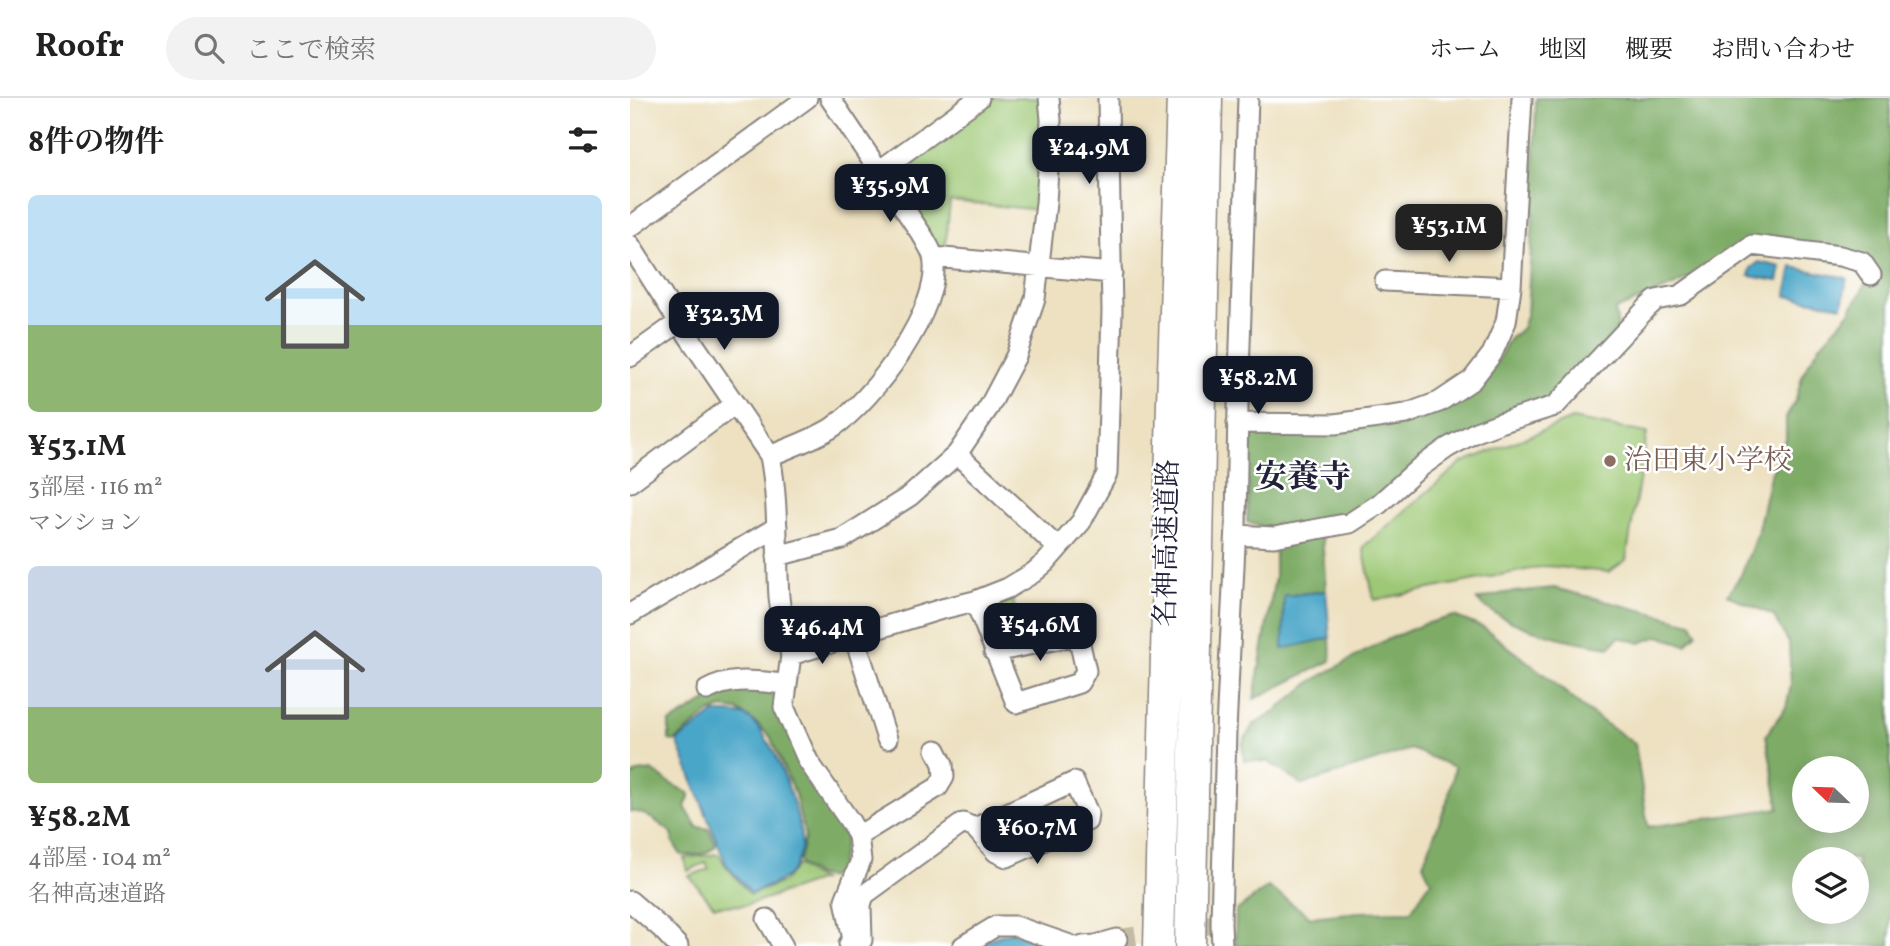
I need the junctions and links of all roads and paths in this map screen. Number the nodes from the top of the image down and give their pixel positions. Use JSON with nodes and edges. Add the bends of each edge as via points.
{"nodes":[{"id":1,"x":807,"y":98,"type":"edge"},
{"id":2,"x":830,"y":98,"type":"edge"},
{"id":3,"x":979,"y":98,"type":"edge"},
{"id":4,"x":1049,"y":98,"type":"edge"},
{"id":5,"x":1108,"y":98,"type":"edge"},
{"id":6,"x":1161,"y":98,"type":"edge"},
{"id":7,"x":1182,"y":98,"type":"edge"},
{"id":8,"x":1207,"y":98,"type":"edge"},
{"id":9,"x":1248,"y":98,"type":"edge"},
{"id":10,"x":1522,"y":98,"type":"edge"},
{"id":11,"x":879,"y":171,"type":"junction"},
{"id":12,"x":630,"y":228,"type":"edge"},
{"id":13,"x":630,"y":245,"type":"edge"},
{"id":14,"x":933,"y":257,"type":"junction"},
{"id":15,"x":1039,"y":265,"type":"junction"},
{"id":16,"x":1112,"y":273,"type":"junction"},
{"id":17,"x":1871,"y":275,"type":"dead end"},
{"id":18,"x":1385,"y":281,"type":"dead end"},
{"id":19,"x":1511,"y":287,"type":"junction"},
{"id":20,"x":679,"y":322,"type":"junction"},
{"id":21,"x":630,"y":358,"type":"edge"},
{"id":22,"x":1172,"y":403,"type":"junction"},
{"id":23,"x":735,"y":404,"type":"junction"},
{"id":24,"x":1237,"y":423,"type":"junction"},
{"id":25,"x":957,"y":454,"type":"junction"},
{"id":26,"x":769,"y":456,"type":"junction"},
{"id":27,"x":630,"y":482,"type":"edge"},
{"id":28,"x":777,"y":527,"type":"junction"},
{"id":29,"x":1236,"y":534,"type":"junction"},
{"id":30,"x":1058,"y":548,"type":"junction"},
{"id":31,"x":777,"y":556,"type":"junction"},
{"id":32,"x":975,"y":601,"type":"junction"},
{"id":33,"x":630,"y":614,"type":"edge"},
{"id":34,"x":854,"y":636,"type":"junction"},
{"id":35,"x":994,"y":652,"type":"junction"},
{"id":36,"x":791,"y":655,"type":"junction"},
{"id":37,"x":786,"y":684,"type":"junction"},
{"id":38,"x":707,"y":690,"type":"dead end"},
{"id":39,"x":887,"y":739,"type":"dead end"},
{"id":40,"x":936,"y":750,"type":"dead end"},
{"id":41,"x":975,"y":828,"type":"junction"},
{"id":42,"x":858,"y":836,"type":"junction"},
{"id":43,"x":630,"y":901,"type":"edge"},
{"id":44,"x":767,"y":919,"type":"dead end"},
{"id":45,"x":1117,"y":939,"type":"dead end"},
{"id":46,"x":848,"y":945,"type":"edge"},
{"id":47,"x":678,"y":946,"type":"edge"},
{"id":48,"x":783,"y":946,"type":"edge"},
{"id":49,"x":963,"y":946,"type":"edge"},
{"id":50,"x":1073,"y":946,"type":"edge"},
{"id":51,"x":1092,"y":946,"type":"edge"},
{"id":52,"x":1159,"y":946,"type":"edge"},
{"id":53,"x":1190,"y":946,"type":"edge"},
{"id":54,"x":1222,"y":946,"type":"edge"}],
"edges":[{"from":1,"to":12,"type":"street"},
{"from":2,"to":11,"type":"street"},
{"from":3,"to":11,"type":"street"},
{"from":4,"to":15,"type":"street"},
{"from":5,"to":16,"type":"street"},
{"from":6,"to":22,"type":"highway"},
{"from":7,"to":22,"type":"highway","name":"名神高速道路"},
{"from":8,"to":53,"type":"highway","name":"名神高速道路"},
{"from":9,"to":24,"type":"street"},
{"from":10,"to":19,"type":"street"},
{"from":11,"to":14,"type":"street"},
{"from":13,"to":20,"type":"street"},
{"from":14,"to":15,"type":"street"},
{"from":14,"to":26,"type":"street","via":[[933,283],[926,306],[904,348],[869,394],[833,427]]},
{"from":15,"to":16,"type":"street"},
{"from":15,"to":25,"type":"street","via":[[1035,299],[1016,356]]},
{"from":16,"to":30,"type":"street","via":[[1107,474],[1081,522]]},
{"from":17,"to":29,"type":"street","via":[[1862,262],[1840,256],[1752,245],[1681,295],[1656,300],[1555,406],[1476,432],[1447,448],[1350,523],[1274,537]]},
{"from":18,"to":19,"type":"street"},
{"from":19,"to":24,"type":"street","via":[[1506,322],[1492,354],[1472,380],[1439,402],[1406,414],[1335,424]]},
{"from":20,"to":21,"type":"street"},
{"from":20,"to":23,"type":"street"},
{"from":22,"to":52,"type":"highway","name":"名神高速道路"},
{"from":23,"to":26,"type":"street"},
{"from":23,"to":27,"type":"street"},
{"from":24,"to":29,"type":"street"},
{"from":25,"to":30,"type":"street"},
{"from":25,"to":31,"type":"street","via":[[910,496],[842,539]]},
{"from":26,"to":28,"type":"street"},
{"from":28,"to":31,"type":"street"},
{"from":28,"to":33,"type":"street"},
{"from":29,"to":54,"type":"street"},
{"from":30,"to":32,"type":"street","via":[[1033,573]]},
{"from":31,"to":36,"type":"street"},
{"from":32,"to":34,"type":"street"},
{"from":32,"to":35,"type":"street"},
{"from":34,"to":36,"type":"street"},
{"from":34,"to":39,"type":"street"},
{"from":35,"to":35,"type":"street","via":[[1078,635],[1086,671],[1079,683],[1016,703]]},
{"from":36,"to":37,"type":"street"},
{"from":37,"to":38,"type":"street","via":[[741,680]]},
{"from":37,"to":42,"type":"street","via":[[784,707],[807,761]]},
{"from":40,"to":42,"type":"street","via":[[944,777],[938,787]]},
{"from":41,"to":41,"type":"street","via":[[996,852],[1007,857],[1087,821],[1088,813],[1074,782]]},
{"from":41,"to":46,"type":"street","via":[[962,823],[864,895],[862,940]]},
{"from":42,"to":46,"type":"street","via":[[861,860],[845,900],[852,937]]},
{"from":43,"to":47,"type":"street"},
{"from":44,"to":48,"type":"street"},
{"from":45,"to":51,"type":"street"},
{"from":49,"to":50,"type":"street","via":[[996,926],[1015,926]]}]}
